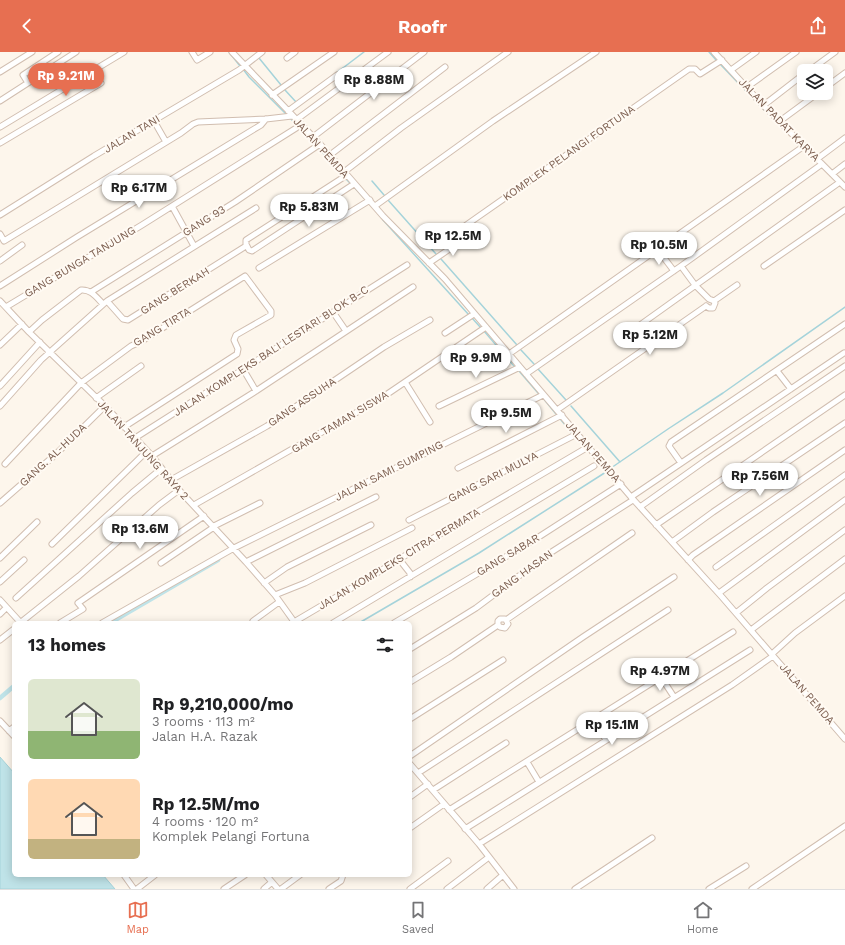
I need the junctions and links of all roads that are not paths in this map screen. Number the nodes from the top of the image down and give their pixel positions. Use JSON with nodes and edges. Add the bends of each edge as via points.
{"nodes":[{"id":1,"x":32,"y":52,"type":"edge"},
{"id":2,"x":58,"y":52,"type":"edge"},
{"id":3,"x":76,"y":52,"type":"edge"},
{"id":4,"x":124,"y":52,"type":"edge"},
{"id":5,"x":192,"y":52,"type":"edge"},
{"id":6,"x":210,"y":52,"type":"edge"},
{"id":7,"x":232,"y":52,"type":"edge"},
{"id":8,"x":262,"y":52,"type":"edge"},
{"id":9,"x":295,"y":52,"type":"edge"},
{"id":10,"x":334,"y":52,"type":"edge"},
{"id":11,"x":388,"y":52,"type":"edge"},
{"id":12,"x":424,"y":52,"type":"edge"},
{"id":13,"x":508,"y":52,"type":"edge"},
{"id":14,"x":596,"y":52,"type":"edge"},
{"id":15,"x":756,"y":52,"type":"edge"},
{"id":16,"x":796,"y":52,"type":"edge"},
{"id":17,"x":835,"y":52,"type":"edge"},
{"id":18,"x":716,"y":53,"type":"edge"},
{"id":19,"x":287,"y":58,"type":"dead end"},
{"id":20,"x":722,"y":60,"type":"junction"},
{"id":21,"x":819,"y":64,"type":"edge"},
{"id":22,"x":242,"y":67,"type":"junction"},
{"id":23,"x":444,"y":67,"type":"dead end"},
{"id":24,"x":731,"y":70,"type":"junction"},
{"id":25,"x":0,"y":72,"type":"edge"},
{"id":26,"x":845,"y":73,"type":"edge"},
{"id":27,"x":337,"y":75,"type":"dead end"},
{"id":28,"x":797,"y":79,"type":"edge"},
{"id":29,"x":833,"y":82,"type":"edge"},
{"id":30,"x":28,"y":83,"type":"junction"},
{"id":31,"x":101,"y":83,"type":"dead end"},
{"id":32,"x":746,"y":87,"type":"junction"},
{"id":33,"x":272,"y":95,"type":"junction"},
{"id":34,"x":808,"y":100,"type":"edge"},
{"id":35,"x":0,"y":101,"type":"edge"},
{"id":36,"x":764,"y":105,"type":"junction"},
{"id":37,"x":289,"y":115,"type":"junction"},
{"id":38,"x":266,"y":119,"type":"junction"},
{"id":39,"x":296,"y":120,"type":"junction"},
{"id":40,"x":780,"y":121,"type":"junction"},
{"id":41,"x":154,"y":122,"type":"junction"},
{"id":42,"x":299,"y":126,"type":"junction"},
{"id":43,"x":0,"y":127,"type":"edge"},
{"id":44,"x":313,"y":137,"type":"junction"},
{"id":45,"x":845,"y":138,"type":"edge"},
{"id":46,"x":166,"y":142,"type":"junction"},
{"id":47,"x":0,"y":143,"type":"edge"},
{"id":48,"x":318,"y":145,"type":"junction"},
{"id":49,"x":804,"y":146,"type":"junction"},
{"id":50,"x":330,"y":155,"type":"junction"},
{"id":51,"x":817,"y":159,"type":"junction"},
{"id":52,"x":822,"y":164,"type":"junction"},
{"id":53,"x":845,"y":164,"type":"edge"},
{"id":54,"x":832,"y":174,"type":"junction"},
{"id":55,"x":345,"y":175,"type":"junction"},
{"id":56,"x":840,"y":182,"type":"junction"},
{"id":57,"x":353,"y":185,"type":"junction"},
{"id":58,"x":845,"y":187,"type":"edge"},
{"id":59,"x":368,"y":201,"type":"junction"},
{"id":60,"x":172,"y":206,"type":"junction"},
{"id":61,"x":375,"y":206,"type":"junction"},
{"id":62,"x":256,"y":208,"type":"dead end"},
{"id":63,"x":845,"y":210,"type":"edge"},
{"id":64,"x":0,"y":215,"type":"edge"},
{"id":65,"x":186,"y":233,"type":"junction"},
{"id":66,"x":0,"y":234,"type":"edge"},
{"id":67,"x":678,"y":236,"type":"junction"},
{"id":68,"x":22,"y":245,"type":"dead end"},
{"id":69,"x":194,"y":246,"type":"junction"},
{"id":70,"x":246,"y":246,"type":"junction"},
{"id":71,"x":658,"y":250,"type":"junction"},
{"id":72,"x":694,"y":256,"type":"junction"},
{"id":73,"x":0,"y":260,"type":"edge"},
{"id":74,"x":429,"y":263,"type":"junction"},
{"id":75,"x":407,"y":265,"type":"dead end"},
{"id":76,"x":681,"y":266,"type":"junction"},
{"id":77,"x":764,"y":266,"type":"dead end"},
{"id":78,"x":259,"y":268,"type":"dead end"},
{"id":79,"x":674,"y":271,"type":"junction"},
{"id":80,"x":695,"y":285,"type":"junction"},
{"id":81,"x":737,"y":285,"type":"dead end"},
{"id":82,"x":0,"y":286,"type":"edge"},
{"id":83,"x":413,"y":287,"type":"dead end"},
{"id":84,"x":91,"y":292,"type":"junction"},
{"id":85,"x":711,"y":300,"type":"junction"},
{"id":86,"x":105,"y":302,"type":"junction"},
{"id":87,"x":2,"y":305,"type":"edge"},
{"id":88,"x":706,"y":306,"type":"junction"},
{"id":89,"x":334,"y":312,"type":"junction"},
{"id":90,"x":474,"y":314,"type":"junction"},
{"id":91,"x":430,"y":320,"type":"dead end"},
{"id":92,"x":22,"y":324,"type":"junction"},
{"id":93,"x":845,"y":324,"type":"edge"},
{"id":94,"x":640,"y":325,"type":"dead end"},
{"id":95,"x":483,"y":329,"type":"junction"},
{"id":96,"x":346,"y":331,"type":"junction"},
{"id":97,"x":29,"y":332,"type":"junction"},
{"id":98,"x":445,"y":333,"type":"dead end"},
{"id":99,"x":40,"y":342,"type":"junction"},
{"id":100,"x":0,"y":345,"type":"edge"},
{"id":101,"x":50,"y":352,"type":"junction"},
{"id":102,"x":844,"y":353,"type":"dead end"},
{"id":103,"x":509,"y":354,"type":"junction"},
{"id":104,"x":141,"y":366,"type":"dead end"},
{"id":105,"x":845,"y":366,"type":"edge"},
{"id":106,"x":520,"y":367,"type":"junction"},
{"id":107,"x":243,"y":369,"type":"junction"},
{"id":108,"x":777,"y":371,"type":"junction"},
{"id":109,"x":526,"y":374,"type":"junction"},
{"id":110,"x":405,"y":382,"type":"junction"},
{"id":111,"x":81,"y":383,"type":"junction"},
{"id":112,"x":0,"y":386,"type":"edge"},
{"id":113,"x":791,"y":389,"type":"junction"},
{"id":114,"x":256,"y":391,"type":"junction"},
{"id":115,"x":543,"y":394,"type":"junction"},
{"id":116,"x":845,"y":394,"type":"edge"},
{"id":117,"x":96,"y":398,"type":"junction"},
{"id":118,"x":0,"y":406,"type":"edge"},
{"id":119,"x":105,"y":406,"type":"junction"},
{"id":120,"x":439,"y":406,"type":"dead end"},
{"id":121,"x":557,"y":410,"type":"junction"},
{"id":122,"x":562,"y":416,"type":"junction"},
{"id":123,"x":430,"y":422,"type":"dead end"},
{"id":124,"x":845,"y":423,"type":"edge"},
{"id":125,"x":124,"y":427,"type":"junction"},
{"id":126,"x":577,"y":434,"type":"junction"},
{"id":127,"x":135,"y":438,"type":"junction"},
{"id":128,"x":588,"y":447,"type":"junction"},
{"id":129,"x":147,"y":450,"type":"junction"},
{"id":130,"x":845,"y":450,"type":"edge"},
{"id":131,"x":152,"y":456,"type":"junction"},
{"id":132,"x":681,"y":463,"type":"junction"},
{"id":133,"x":5,"y":464,"type":"dead end"},
{"id":134,"x":594,"y":466,"type":"dead end"},
{"id":135,"x":458,"y":468,"type":"dead end"},
{"id":136,"x":161,"y":469,"type":"junction"},
{"id":137,"x":845,"y":475,"type":"edge"},
{"id":138,"x":171,"y":480,"type":"junction"},
{"id":139,"x":621,"y":484,"type":"junction"},
{"id":140,"x":179,"y":490,"type":"junction"},
{"id":141,"x":376,"y":497,"type":"dead end"},
{"id":142,"x":632,"y":499,"type":"junction"},
{"id":143,"x":845,"y":500,"type":"edge"},
{"id":144,"x":260,"y":502,"type":"dead end"},
{"id":145,"x":0,"y":503,"type":"edge"},
{"id":146,"x":194,"y":505,"type":"junction"},
{"id":147,"x":640,"y":507,"type":"junction"},
{"id":148,"x":204,"y":516,"type":"junction"},
{"id":149,"x":409,"y":520,"type":"dead end"},
{"id":150,"x":37,"y":522,"type":"dead end"},
{"id":151,"x":656,"y":524,"type":"junction"},
{"id":152,"x":371,"y":525,"type":"dead end"},
{"id":153,"x":214,"y":527,"type":"junction"},
{"id":154,"x":412,"y":528,"type":"dead end"},
{"id":155,"x":845,"y":530,"type":"edge"},
{"id":156,"x":632,"y":533,"type":"dead end"},
{"id":157,"x":672,"y":542,"type":"junction"},
{"id":158,"x":52,"y":544,"type":"dead end"},
{"id":159,"x":234,"y":548,"type":"junction"},
{"id":160,"x":0,"y":558,"type":"edge"},
{"id":161,"x":399,"y":559,"type":"junction"},
{"id":162,"x":845,"y":559,"type":"edge"},
{"id":163,"x":24,"y":560,"type":"dead end"},
{"id":164,"x":688,"y":560,"type":"junction"},
{"id":165,"x":161,"y":562,"type":"dead end"},
{"id":166,"x":246,"y":562,"type":"junction"},
{"id":167,"x":716,"y":567,"type":"dead end"},
{"id":168,"x":410,"y":577,"type":"junction"},
{"id":169,"x":674,"y":577,"type":"dead end"},
{"id":170,"x":0,"y":582,"type":"edge"},
{"id":171,"x":264,"y":583,"type":"junction"},
{"id":172,"x":719,"y":593,"type":"junction"},
{"id":173,"x":274,"y":595,"type":"junction"},
{"id":174,"x":845,"y":596,"type":"edge"},
{"id":175,"x":16,"y":598,"type":"dead end"},
{"id":176,"x":0,"y":600,"type":"edge"},
{"id":177,"x":279,"y":602,"type":"junction"},
{"id":178,"x":6,"y":608,"type":"junction"},
{"id":179,"x":668,"y":610,"type":"dead end"},
{"id":180,"x":736,"y":613,"type":"junction"},
{"id":181,"x":0,"y":614,"type":"edge"},
{"id":182,"x":19,"y":621,"type":"edge"},
{"id":183,"x":23,"y":621,"type":"edge"},
{"id":184,"x":63,"y":621,"type":"edge"},
{"id":185,"x":106,"y":621,"type":"edge"},
{"id":186,"x":253,"y":621,"type":"dead end"},
{"id":187,"x":293,"y":621,"type":"edge"},
{"id":188,"x":296,"y":621,"type":"edge"},
{"id":189,"x":337,"y":621,"type":"edge"},
{"id":190,"x":397,"y":621,"type":"edge"},
{"id":191,"x":750,"y":630,"type":"junction"},
{"id":192,"x":12,"y":631,"type":"edge"},
{"id":193,"x":733,"y":632,"type":"dead end"},
{"id":194,"x":0,"y":640,"type":"edge"},
{"id":195,"x":412,"y":648,"type":"edge"},
{"id":196,"x":750,"y":650,"type":"dead end"},
{"id":197,"x":772,"y":655,"type":"junction"},
{"id":198,"x":503,"y":660,"type":"dead end"},
{"id":199,"x":661,"y":678,"type":"junction"},
{"id":200,"x":412,"y":681,"type":"edge"},
{"id":201,"x":674,"y":697,"type":"junction"},
{"id":202,"x":412,"y":718,"type":"edge"},
{"id":203,"x":593,"y":720,"type":"junction"},
{"id":204,"x":0,"y":721,"type":"edge"},
{"id":205,"x":12,"y":728,"type":"edge"},
{"id":206,"x":9,"y":731,"type":"junction"},
{"id":207,"x":12,"y":734,"type":"edge"},
{"id":208,"x":845,"y":739,"type":"edge"},
{"id":209,"x":606,"y":740,"type":"junction"},
{"id":210,"x":506,"y":743,"type":"dead end"},
{"id":211,"x":412,"y":755,"type":"edge"},
{"id":212,"x":527,"y":762,"type":"junction"},
{"id":213,"x":414,"y":771,"type":"edge"},
{"id":214,"x":539,"y":782,"type":"junction"},
{"id":215,"x":428,"y":784,"type":"junction"},
{"id":216,"x":433,"y":790,"type":"junction"},
{"id":217,"x":412,"y":796,"type":"edge"},
{"id":218,"x":444,"y":804,"type":"junction"},
{"id":219,"x":449,"y":810,"type":"junction"},
{"id":220,"x":845,"y":826,"type":"edge"},
{"id":221,"x":412,"y":827,"type":"edge"},
{"id":222,"x":465,"y":829,"type":"junction"},
{"id":223,"x":652,"y":838,"type":"dead end"},
{"id":224,"x":479,"y":844,"type":"junction"},
{"id":225,"x":489,"y":857,"type":"junction"},
{"id":226,"x":448,"y":861,"type":"dead end"},
{"id":227,"x":746,"y":866,"type":"dead end"},
{"id":228,"x":503,"y":875,"type":"junction"},
{"id":229,"x":125,"y":877,"type":"edge"},
{"id":230,"x":152,"y":877,"type":"edge"},
{"id":231,"x":242,"y":877,"type":"edge"},
{"id":232,"x":268,"y":877,"type":"edge"},
{"id":233,"x":297,"y":877,"type":"edge"},
{"id":234,"x":342,"y":877,"type":"edge"},
{"id":235,"x":272,"y":882,"type":"junction"},
{"id":236,"x":512,"y":888,"type":"edge"},
{"id":237,"x":134,"y":889,"type":"edge"},
{"id":238,"x":137,"y":889,"type":"edge"},
{"id":239,"x":224,"y":889,"type":"edge"},
{"id":240,"x":264,"y":889,"type":"edge"},
{"id":241,"x":280,"y":889,"type":"edge"},
{"id":242,"x":329,"y":889,"type":"edge"},
{"id":243,"x":410,"y":889,"type":"edge"},
{"id":244,"x":447,"y":889,"type":"edge"},
{"id":245,"x":487,"y":889,"type":"edge"},
{"id":246,"x":575,"y":889,"type":"edge"},
{"id":247,"x":709,"y":889,"type":"edge"},
{"id":248,"x":752,"y":889,"type":"edge"}],
"edges":[{"from":1,"to":25,"type":"street"},
{"from":2,"to":30,"type":"street","via":[[23,75]]},
{"from":3,"to":30,"type":"street"},
{"from":4,"to":43,"type":"street"},
{"from":5,"to":6,"type":"street","via":[[197,60]]},
{"from":7,"to":22,"type":"street","name":"JALAN PEMDA"},
{"from":8,"to":22,"type":"street","name":"JALAN TANI"},
{"from":9,"to":19,"type":"street"},
{"from":10,"to":33,"type":"street"},
{"from":11,"to":39,"type":"street"},
{"from":12,"to":44,"type":"street"},
{"from":13,"to":55,"type":"street","via":[[401,128]]},
{"from":14,"to":61,"type":"street","via":[[493,121]]},
{"from":15,"to":24,"type":"street"},
{"from":16,"to":32,"type":"street"},
{"from":17,"to":21,"type":"street"},
{"from":18,"to":20,"type":"street","name":"JALAN PADAT KARYA"},
{"from":20,"to":24,"type":"street","name":"JALAN PADAT KARYA"},
{"from":20,"to":74,"type":"street","name":"KOMPLEK PELANGI FORTUNA","via":[[700,74],[695,69],[689,70],[462,228],[467,237]]},
{"from":22,"to":33,"type":"street","name":"JALAN PEMDA"},
{"from":22,"to":41,"type":"street","name":"JALAN TANI"},
{"from":23,"to":50,"type":"street"},
{"from":24,"to":32,"type":"street","name":"JALAN PADAT KARYA"},
{"from":26,"to":29,"type":"street"},
{"from":27,"to":37,"type":"street"},
{"from":28,"to":36,"type":"street"},
{"from":30,"to":35,"type":"street"},
{"from":31,"to":47,"type":"street"},
{"from":32,"to":36,"type":"street","name":"JALAN PADAT KARYA"},
{"from":33,"to":37,"type":"street","name":"JALAN PEMDA"},
{"from":34,"to":40,"type":"street"},
{"from":36,"to":40,"type":"street","name":"JALAN PADAT KARYA"},
{"from":37,"to":38,"type":"street"},
{"from":37,"to":39,"type":"street","name":"JALAN PEMDA"},
{"from":38,"to":46,"type":"street","via":[[195,123]]},
{"from":38,"to":82,"type":"street","via":[[256,128]]},
{"from":39,"to":42,"type":"street","name":"JALAN PEMDA"},
{"from":40,"to":49,"type":"street","name":"JALAN PADAT KARYA"},
{"from":41,"to":46,"type":"street"},
{"from":41,"to":64,"type":"street","name":"JALAN TANI"},
{"from":42,"to":44,"type":"street","name":"JALAN PEMDA"},
{"from":42,"to":60,"type":"street","name":"GANG BUNGA TANJUNG"},
{"from":44,"to":48,"type":"street","name":"JALAN PEMDA"},
{"from":45,"to":51,"type":"street"},
{"from":46,"to":66,"type":"street","via":[[4,241]]},
{"from":48,"to":50,"type":"street","name":"JALAN PEMDA"},
{"from":48,"to":65,"type":"street","name":"GANG 93"},
{"from":49,"to":51,"type":"street","name":"JALAN PADAT KARYA"},
{"from":49,"to":67,"type":"street"},
{"from":50,"to":55,"type":"street","name":"JALAN PEMDA"},
{"from":51,"to":52,"type":"street","name":"JALAN PADAT KARYA"},
{"from":52,"to":54,"type":"street","name":"JALAN PADAT KARYA"},
{"from":52,"to":72,"type":"street"},
{"from":53,"to":54,"type":"street"},
{"from":54,"to":56,"type":"street","name":"JALAN PADAT KARYA"},
{"from":55,"to":57,"type":"street","name":"JALAN PEMDA"},
{"from":55,"to":70,"type":"street","name":"GANG BERKAH","via":[[246,240]]},
{"from":56,"to":58,"type":"street","name":"JALAN PADAT KARYA"},
{"from":56,"to":80,"type":"street"},
{"from":57,"to":59,"type":"street","name":"JALAN PEMDA"},
{"from":57,"to":70,"type":"street","name":"GANG BERKAH","via":[[252,251]]},
{"from":59,"to":61,"type":"street","name":"JALAN PEMDA"},
{"from":59,"to":78,"type":"street"},
{"from":60,"to":65,"type":"street"},
{"from":60,"to":87,"type":"street","name":"GANG BUNGA TANJUNG"},
{"from":61,"to":74,"type":"street","name":"JALAN PEMDA"},
{"from":62,"to":69,"type":"street"},
{"from":63,"to":77,"type":"street"},
{"from":65,"to":69,"type":"street"},
{"from":65,"to":84,"type":"street","name":"GANG 93"},
{"from":67,"to":71,"type":"street"},
{"from":67,"to":72,"type":"street"},
{"from":68,"to":73,"type":"street"},
{"from":69,"to":86,"type":"street"},
{"from":70,"to":86,"type":"street","name":"GANG BERKAH","via":[[128,320],[123,319]]},
{"from":71,"to":79,"type":"street"},
{"from":71,"to":103,"type":"street"},
{"from":72,"to":76,"type":"street"},
{"from":74,"to":90,"type":"street","name":"JALAN PEMDA"},
{"from":75,"to":89,"type":"street","name":"JALAN KOMPLEKS BALI LESTARI BLOK B-C"},
{"from":76,"to":79,"type":"street"},
{"from":76,"to":80,"type":"street"},
{"from":79,"to":109,"type":"street"},
{"from":80,"to":85,"type":"street"},
{"from":80,"to":94,"type":"street"},
{"from":81,"to":85,"type":"street"},
{"from":83,"to":96,"type":"street"},
{"from":84,"to":86,"type":"street"},
{"from":84,"to":97,"type":"street","name":"GANG 93","via":[[81,290]]},
{"from":85,"to":88,"type":"street","via":[[706,302]]},
{"from":85,"to":88,"type":"street","via":[[715,303],[714,308]]},
{"from":86,"to":101,"type":"street"},
{"from":87,"to":92,"type":"street","name":"JALAN TANJUNG RAYA 2"},
{"from":88,"to":121,"type":"street"},
{"from":89,"to":96,"type":"street"},
{"from":89,"to":107,"type":"street","name":"JALAN KOMPLEKS BALI LESTARI BLOK B-C"},
{"from":90,"to":95,"type":"street","name":"JALAN PEMDA"},
{"from":90,"to":98,"type":"street"},
{"from":91,"to":138,"type":"street","name":"GANG ASSUHA","via":[[384,347],[267,426]]},
{"from":92,"to":97,"type":"street","name":"JALAN TANJUNG RAYA 2"},
{"from":92,"to":100,"type":"street"},
{"from":93,"to":108,"type":"street"},
{"from":95,"to":103,"type":"street","name":"JALAN PEMDA"},
{"from":95,"to":110,"type":"street","name":"GANG TAMAN SISWA"},
{"from":96,"to":114,"type":"street"},
{"from":97,"to":99,"type":"street","name":"JALAN TANJUNG RAYA 2"},
{"from":99,"to":101,"type":"street","name":"JALAN TANJUNG RAYA 2"},
{"from":99,"to":112,"type":"street"},
{"from":101,"to":111,"type":"street","name":"JALAN TANJUNG RAYA 2"},
{"from":101,"to":118,"type":"street"},
{"from":102,"to":113,"type":"street","name":"GANG HASAN"},
{"from":103,"to":106,"type":"street","name":"JALAN PEMDA"},
{"from":104,"to":117,"type":"street"},
{"from":105,"to":147,"type":"street"},
{"from":106,"to":109,"type":"street","name":"JALAN PEMDA"},
{"from":106,"to":120,"type":"street"},
{"from":107,"to":114,"type":"street"},
{"from":107,"to":127,"type":"street","name":"JALAN KOMPLEKS BALI LESTARI BLOK B-C"},
{"from":108,"to":113,"type":"street"},
{"from":108,"to":132,"type":"street","via":[[671,442],[669,446]]},
{"from":109,"to":115,"type":"street","name":"JALAN PEMDA"},
{"from":110,"to":123,"type":"street"},
{"from":110,"to":146,"type":"street","name":"GANG TAMAN SISWA","via":[[355,414]]},
{"from":111,"to":117,"type":"street","name":"JALAN TANJUNG RAYA 2"},
{"from":111,"to":125,"type":"street","name":"GANG TIRTA","via":[[131,346],[246,276],[272,315],[236,335],[234,340],[237,354]]},
{"from":111,"to":133,"type":"street","name":"GANG TIRTA"},
{"from":113,"to":132,"type":"street","name":"GANG HASAN"},
{"from":114,"to":131,"type":"street"},
{"from":115,"to":121,"type":"street","name":"JALAN PEMDA"},
{"from":115,"to":159,"type":"street","name":"JALAN SAMI SUMPING"},
{"from":116,"to":151,"type":"street"},
{"from":117,"to":119,"type":"street","name":"JALAN TANJUNG RAYA 2"},
{"from":119,"to":125,"type":"street","name":"JALAN TANJUNG RAYA 2"},
{"from":119,"to":145,"type":"street","name":"GANG. AL-HUDA","via":[[55,455]]},
{"from":121,"to":122,"type":"street","name":"JALAN PEMDA"},
{"from":122,"to":126,"type":"street","name":"JALAN PEMDA"},
{"from":122,"to":135,"type":"street"},
{"from":124,"to":157,"type":"street"},
{"from":125,"to":127,"type":"street","name":"JALAN TANJUNG RAYA 2"},
{"from":126,"to":128,"type":"street","name":"JALAN PEMDA"},
{"from":126,"to":149,"type":"street","name":"GANG SARI MULYA"},
{"from":127,"to":129,"type":"street","name":"JALAN TANJUNG RAYA 2"},
{"from":128,"to":139,"type":"street","name":"JALAN PEMDA"},
{"from":128,"to":161,"type":"street","name":"JALAN KOMPLEKS CITRA PERMATA"},
{"from":129,"to":131,"type":"street","name":"JALAN TANJUNG RAYA 2"},
{"from":129,"to":158,"type":"street"},
{"from":130,"to":164,"type":"street","via":[[748,515]]},
{"from":131,"to":136,"type":"street","name":"JALAN TANJUNG RAYA 2"},
{"from":132,"to":142,"type":"street","name":"GANG HASAN"},
{"from":134,"to":168,"type":"street"},
{"from":136,"to":138,"type":"street","name":"JALAN TANJUNG RAYA 2"},
{"from":136,"to":175,"type":"street"},
{"from":137,"to":167,"type":"street"},
{"from":138,"to":140,"type":"street","name":"JALAN TANJUNG RAYA 2"},
{"from":139,"to":142,"type":"street","name":"JALAN PEMDA"},
{"from":139,"to":190,"type":"street","name":"GANG SABAR"},
{"from":140,"to":146,"type":"street","name":"JALAN TANJUNG RAYA 2"},
{"from":140,"to":183,"type":"street"},
{"from":141,"to":166,"type":"street"},
{"from":142,"to":147,"type":"street","name":"JALAN PEMDA"},
{"from":142,"to":195,"type":"street","name":"GANG HASAN","via":[[550,553],[476,608]]},
{"from":143,"to":172,"type":"street"},
{"from":144,"to":153,"type":"street"},
{"from":146,"to":148,"type":"street","name":"JALAN TANJUNG RAYA 2"},
{"from":147,"to":151,"type":"street","name":"JALAN PEMDA"},
{"from":148,"to":153,"type":"street","name":"JALAN TANJUNG RAYA 2"},
{"from":148,"to":184,"type":"street","via":[[78,603],[83,609]]},
{"from":150,"to":160,"type":"street"},
{"from":151,"to":157,"type":"street","name":"JALAN PEMDA"},
{"from":152,"to":171,"type":"street","via":[[300,560]]},
{"from":153,"to":159,"type":"street","name":"JALAN TANJUNG RAYA 2"},
{"from":153,"to":165,"type":"street"},
{"from":154,"to":173,"type":"street","via":[[305,583]]},
{"from":155,"to":180,"type":"street"},
{"from":156,"to":200,"type":"street","via":[[506,620],[508,624],[505,628],[498,626]]},
{"from":157,"to":164,"type":"street","name":"JALAN PEMDA"},
{"from":159,"to":166,"type":"street","name":"JALAN TANJUNG RAYA 2"},
{"from":159,"to":185,"type":"street","name":"JALAN SAMI SUMPING"},
{"from":161,"to":168,"type":"street","via":[[410,573]]},
{"from":161,"to":188,"type":"street","name":"JALAN KOMPLEKS CITRA PERMATA"},
{"from":162,"to":191,"type":"street"},
{"from":163,"to":170,"type":"street"},
{"from":164,"to":172,"type":"street","name":"JALAN PEMDA"},
{"from":166,"to":171,"type":"street","name":"JALAN TANJUNG RAYA 2"},
{"from":168,"to":189,"type":"street"},
{"from":169,"to":211,"type":"street"},
{"from":171,"to":173,"type":"street","name":"JALAN TANJUNG RAYA 2"},
{"from":172,"to":180,"type":"street","name":"JALAN PEMDA"},
{"from":173,"to":177,"type":"street","name":"JALAN TANJUNG RAYA 2"},
{"from":174,"to":197,"type":"street","via":[[795,633]]},
{"from":176,"to":178,"type":"street"},
{"from":177,"to":186,"type":"street"},
{"from":177,"to":187,"type":"street","name":"JALAN TANJUNG RAYA 2"},
{"from":178,"to":181,"type":"street"},
{"from":178,"to":182,"type":"street"},
{"from":179,"to":213,"type":"street"},
{"from":180,"to":191,"type":"street","name":"JALAN PEMDA"},
{"from":191,"to":197,"type":"street","name":"JALAN PEMDA"},
{"from":192,"to":194,"type":"street"},
{"from":193,"to":199,"type":"street"},
{"from":196,"to":201,"type":"street"},
{"from":197,"to":208,"type":"street","name":"JALAN PEMDA"},
{"from":197,"to":224,"type":"street","via":[[721,692]]},
{"from":198,"to":202,"type":"street"},
{"from":199,"to":201,"type":"street"},
{"from":199,"to":203,"type":"street"},
{"from":201,"to":209,"type":"street"},
{"from":203,"to":209,"type":"street"},
{"from":203,"to":212,"type":"street"},
{"from":204,"to":206,"type":"street"},
{"from":205,"to":206,"type":"street"},
{"from":206,"to":207,"type":"street"},
{"from":209,"to":214,"type":"street"},
{"from":210,"to":216,"type":"street"},
{"from":212,"to":214,"type":"street"},
{"from":212,"to":219,"type":"street"},
{"from":213,"to":215,"type":"street"},
{"from":214,"to":222,"type":"street"},
{"from":215,"to":216,"type":"street"},
{"from":215,"to":217,"type":"street"},
{"from":216,"to":218,"type":"street"},
{"from":218,"to":219,"type":"street"},
{"from":218,"to":221,"type":"street"},
{"from":219,"to":222,"type":"street"},
{"from":220,"to":248,"type":"street"},
{"from":222,"to":224,"type":"street"},
{"from":223,"to":246,"type":"street"},
{"from":224,"to":225,"type":"street"},
{"from":225,"to":228,"type":"street"},
{"from":225,"to":244,"type":"street"},
{"from":226,"to":243,"type":"street"},
{"from":227,"to":247,"type":"street"},
{"from":228,"to":236,"type":"street"},
{"from":228,"to":245,"type":"street"},
{"from":229,"to":237,"type":"street"},
{"from":230,"to":238,"type":"street"},
{"from":231,"to":239,"type":"street"},
{"from":232,"to":235,"type":"street"},
{"from":233,"to":241,"type":"street"},
{"from":234,"to":242,"type":"street","via":[[341,881]]},
{"from":235,"to":240,"type":"street"},
{"from":235,"to":241,"type":"street"}]}
